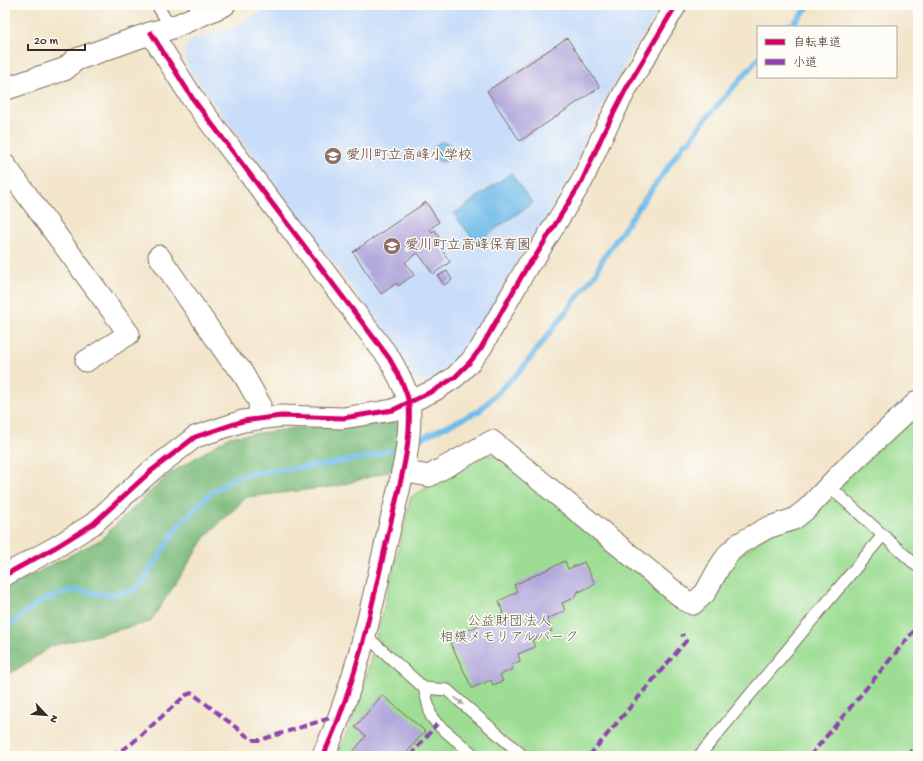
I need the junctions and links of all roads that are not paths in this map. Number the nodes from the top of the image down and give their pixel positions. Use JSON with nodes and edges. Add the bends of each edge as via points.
{"nodes":[{"id":1,"x":157,"y":5,"type":"edge"},
{"id":2,"x":224,"y":5,"type":"edge"},
{"id":3,"x":676,"y":5,"type":"edge"},
{"id":4,"x":161,"y":30,"type":"junction"},
{"id":5,"x":5,"y":88,"type":"edge"},
{"id":6,"x":6,"y":170,"type":"edge"},
{"id":7,"x":160,"y":256,"type":"dead end"},
{"id":8,"x":86,"y":361,"type":"dead end"},
{"id":9,"x":918,"y":401,"type":"edge"},
{"id":10,"x":409,"y":403,"type":"junction"},
{"id":11,"x":258,"y":419,"type":"junction"},
{"id":12,"x":402,"y":472,"type":"junction"},
{"id":13,"x":828,"y":485,"type":"junction"},
{"id":14,"x":883,"y":535,"type":"junction"},
{"id":15,"x":918,"y":568,"type":"edge"},
{"id":16,"x":5,"y":575,"type":"edge"},
{"id":17,"x":364,"y":634,"type":"junction"},
{"id":18,"x":424,"y":688,"type":"junction"},
{"id":19,"x":323,"y":756,"type":"edge"},
{"id":20,"x":475,"y":756,"type":"edge"},
{"id":21,"x":523,"y":756,"type":"edge"},
{"id":22,"x":699,"y":756,"type":"edge"}],
"edges":[{"from":1,"to":4,"type":"lane"},
{"from":2,"to":4,"type":"street"},
{"from":3,"to":10,"type":"street","via":[[626,89],[582,181],[528,265],[481,348],[455,377]]},
{"from":4,"to":5,"type":"street","via":[[75,60],[65,69]]},
{"from":4,"to":10,"type":"street","via":[[193,99],[389,358]]},
{"from":6,"to":8,"type":"street","via":[[57,251],[129,334]]},
{"from":7,"to":11,"type":"street","via":[[230,359],[241,370],[260,404]]},
{"from":9,"to":13,"type":"street"},
{"from":10,"to":11,"type":"street","via":[[393,410],[343,418],[280,416]]},
{"from":10,"to":12,"type":"street","via":[[408,434]]},
{"from":11,"to":16,"type":"street","via":[[243,421],[195,437],[151,471],[93,524]]},
{"from":12,"to":13,"type":"street","via":[[429,476],[492,441],[686,601],[693,604],[705,593],[729,553],[740,543],[767,528],[794,519],[808,508]]},
{"from":12,"to":17,"type":"street"},
{"from":13,"to":14,"type":"lane"},
{"from":14,"to":15,"type":"lane"},
{"from":14,"to":22,"type":"lane"},
{"from":17,"to":18,"type":"lane"},
{"from":17,"to":19,"type":"street","via":[[338,721]]},
{"from":18,"to":20,"type":"lane","via":[[431,716],[437,724]]},
{"from":18,"to":21,"type":"lane","one_way":true,"via":[[447,690]]}]}
